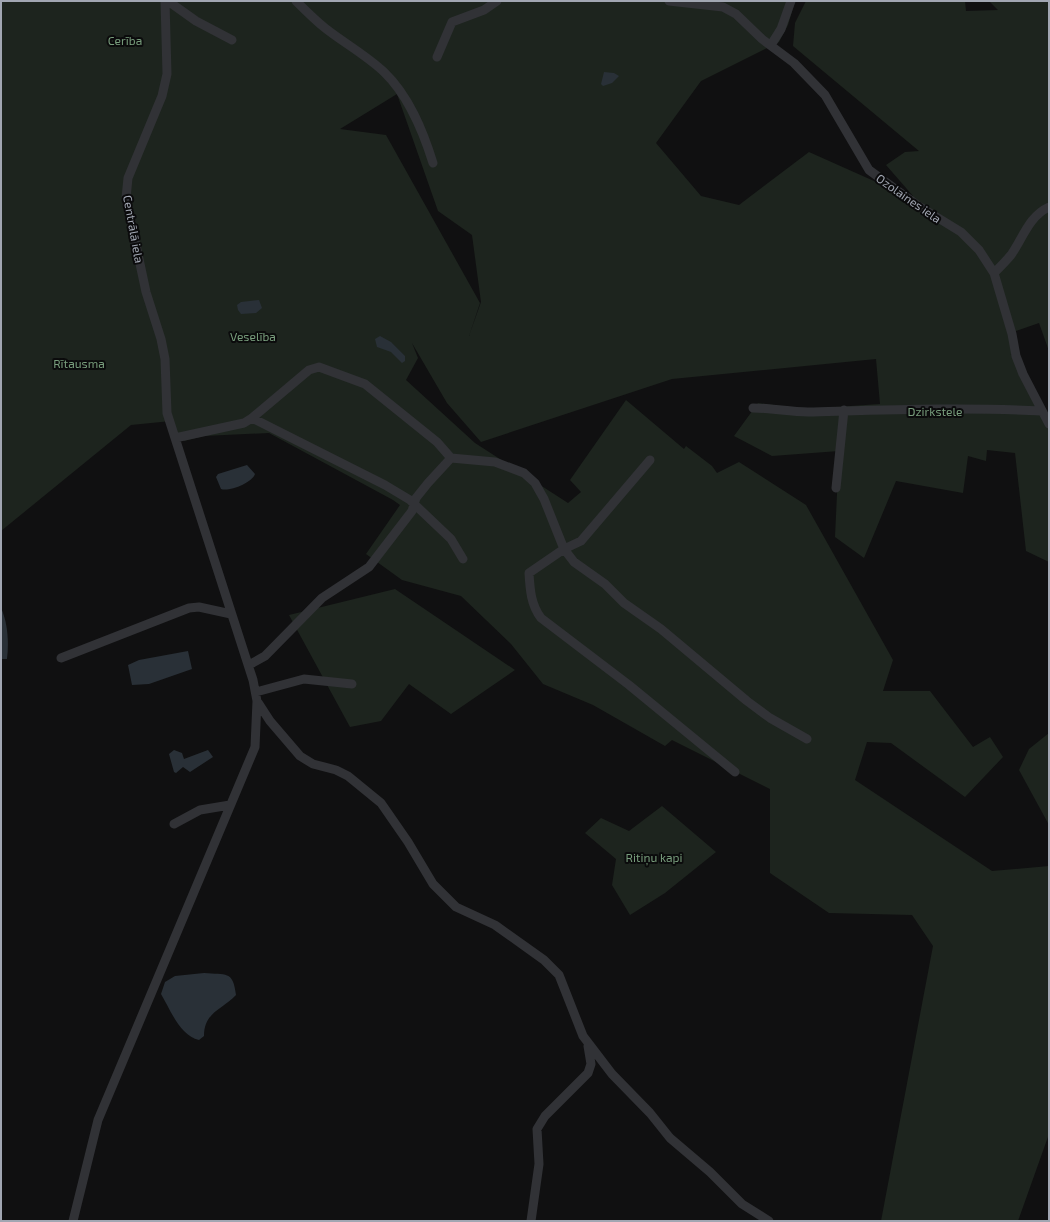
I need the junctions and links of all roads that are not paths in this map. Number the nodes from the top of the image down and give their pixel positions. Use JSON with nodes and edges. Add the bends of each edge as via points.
{"nodes":[{"id":1,"x":165,"y":1,"type":"edge"},
{"id":2,"x":168,"y":1,"type":"edge"},
{"id":3,"x":296,"y":1,"type":"edge"},
{"id":4,"x":497,"y":1,"type":"edge"},
{"id":5,"x":669,"y":1,"type":"edge"},
{"id":6,"x":791,"y":1,"type":"edge"},
{"id":7,"x":232,"y":40,"type":"dead end"},
{"id":8,"x":771,"y":45,"type":"junction"},
{"id":9,"x":436,"y":57,"type":"dead end"},
{"id":10,"x":433,"y":163,"type":"dead end"},
{"id":11,"x":1049,"y":207,"type":"edge"},
{"id":12,"x":994,"y":273,"type":"junction"},
{"id":13,"x":754,"y":408,"type":"dead end"},
{"id":14,"x":844,"y":410,"type":"junction"},
{"id":15,"x":1042,"y":411,"type":"junction"},
{"id":16,"x":252,"y":418,"type":"junction"},
{"id":17,"x":1049,"y":424,"type":"edge"},
{"id":18,"x":175,"y":438,"type":"junction"},
{"id":19,"x":451,"y":458,"type":"junction"},
{"id":20,"x":650,"y":460,"type":"dead end"},
{"id":21,"x":836,"y":488,"type":"dead end"},
{"id":22,"x":414,"y":505,"type":"junction"},
{"id":23,"x":564,"y":549,"type":"junction"},
{"id":24,"x":463,"y":559,"type":"dead end"},
{"id":25,"x":232,"y":614,"type":"junction"},
{"id":26,"x":61,"y":658,"type":"dead end"},
{"id":27,"x":249,"y":665,"type":"junction"},
{"id":28,"x":352,"y":684,"type":"dead end"},
{"id":29,"x":256,"y":697,"type":"junction"},
{"id":30,"x":270,"y":721,"type":"junction"},
{"id":31,"x":256,"y":726,"type":"junction"},
{"id":32,"x":807,"y":739,"type":"dead end"},
{"id":33,"x":734,"y":772,"type":"dead end"},
{"id":34,"x":230,"y":805,"type":"junction"},
{"id":35,"x":174,"y":824,"type":"dead end"},
{"id":36,"x":588,"y":1042,"type":"junction"},
{"id":37,"x":73,"y":1221,"type":"edge"},
{"id":38,"x":531,"y":1221,"type":"edge"},
{"id":39,"x":769,"y":1221,"type":"edge"}],
"edges":[{"from":1,"to":18,"type":"street","name":"Centrālā iela","via":[[164,88],[128,178],[126,198],[146,292],[161,339],[165,359],[167,413]]},
{"from":2,"to":7,"type":"street"},
{"from":3,"to":10,"type":"street","via":[[326,28],[385,72],[423,130]]},
{"from":4,"to":9,"type":"street","via":[[484,10],[452,22]]},
{"from":5,"to":8,"type":"street","name":"Ozolaines iela","via":[[722,7],[736,14]]},
{"from":6,"to":8,"type":"street","via":[[781,29]]},
{"from":8,"to":12,"type":"street","name":"Ozolaines iela","via":[[794,63],[825,95],[869,170],[960,232],[979,250]]},
{"from":11,"to":12,"type":"street","via":[[1041,210],[1031,222],[1011,255]]},
{"from":12,"to":15,"type":"street","name":"Ozolaines iela","via":[[1016,356]]},
{"from":13,"to":14,"type":"street","via":[[806,412]]},
{"from":14,"to":15,"type":"street"},
{"from":14,"to":21,"type":"street"},
{"from":15,"to":17,"type":"street","name":"Ozolaines iela"},
{"from":16,"to":18,"type":"street","via":[[244,423]]},
{"from":16,"to":19,"type":"street","via":[[309,370],[319,367],[365,384],[437,442]]},
{"from":16,"to":22,"type":"street","via":[[385,485]]},
{"from":18,"to":25,"type":"street","name":"Centrālā iela"},
{"from":19,"to":22,"type":"street","via":[[428,483]]},
{"from":19,"to":23,"type":"street","via":[[495,462],[524,473],[535,483],[544,498]]},
{"from":20,"to":23,"type":"street","via":[[581,541]]},
{"from":22,"to":24,"type":"street","via":[[451,539]]},
{"from":22,"to":27,"type":"street","via":[[369,567],[322,598],[265,656]]},
{"from":23,"to":32,"type":"street","via":[[574,562],[661,629],[747,701],[770,718]]},
{"from":23,"to":33,"type":"street","via":[[529,573],[531,596],[535,610],[541,618],[630,685]]},
{"from":25,"to":26,"type":"street","via":[[199,607],[189,608]]},
{"from":25,"to":27,"type":"street","name":"Centrālā iela"},
{"from":27,"to":29,"type":"street","name":"Centrālā iela"},
{"from":28,"to":29,"type":"street","via":[[304,680]]},
{"from":29,"to":30,"type":"street"},
{"from":29,"to":31,"type":"street"},
{"from":30,"to":31,"type":"street"},
{"from":30,"to":36,"type":"street","via":[[300,756],[313,764],[348,776],[381,803],[433,884],[456,907],[495,925],[544,960],[559,975],[583,1036]]},
{"from":31,"to":34,"type":"street","via":[[255,747]]},
{"from":34,"to":35,"type":"street","via":[[200,810]]},
{"from":34,"to":37,"type":"street","via":[[98,1120]]},
{"from":36,"to":38,"type":"street","via":[[591,1064],[588,1073],[544,1116],[537,1129],[539,1164]]},
{"from":36,"to":39,"type":"street","via":[[612,1074],[650,1112],[670,1138],[742,1204]]}]}
